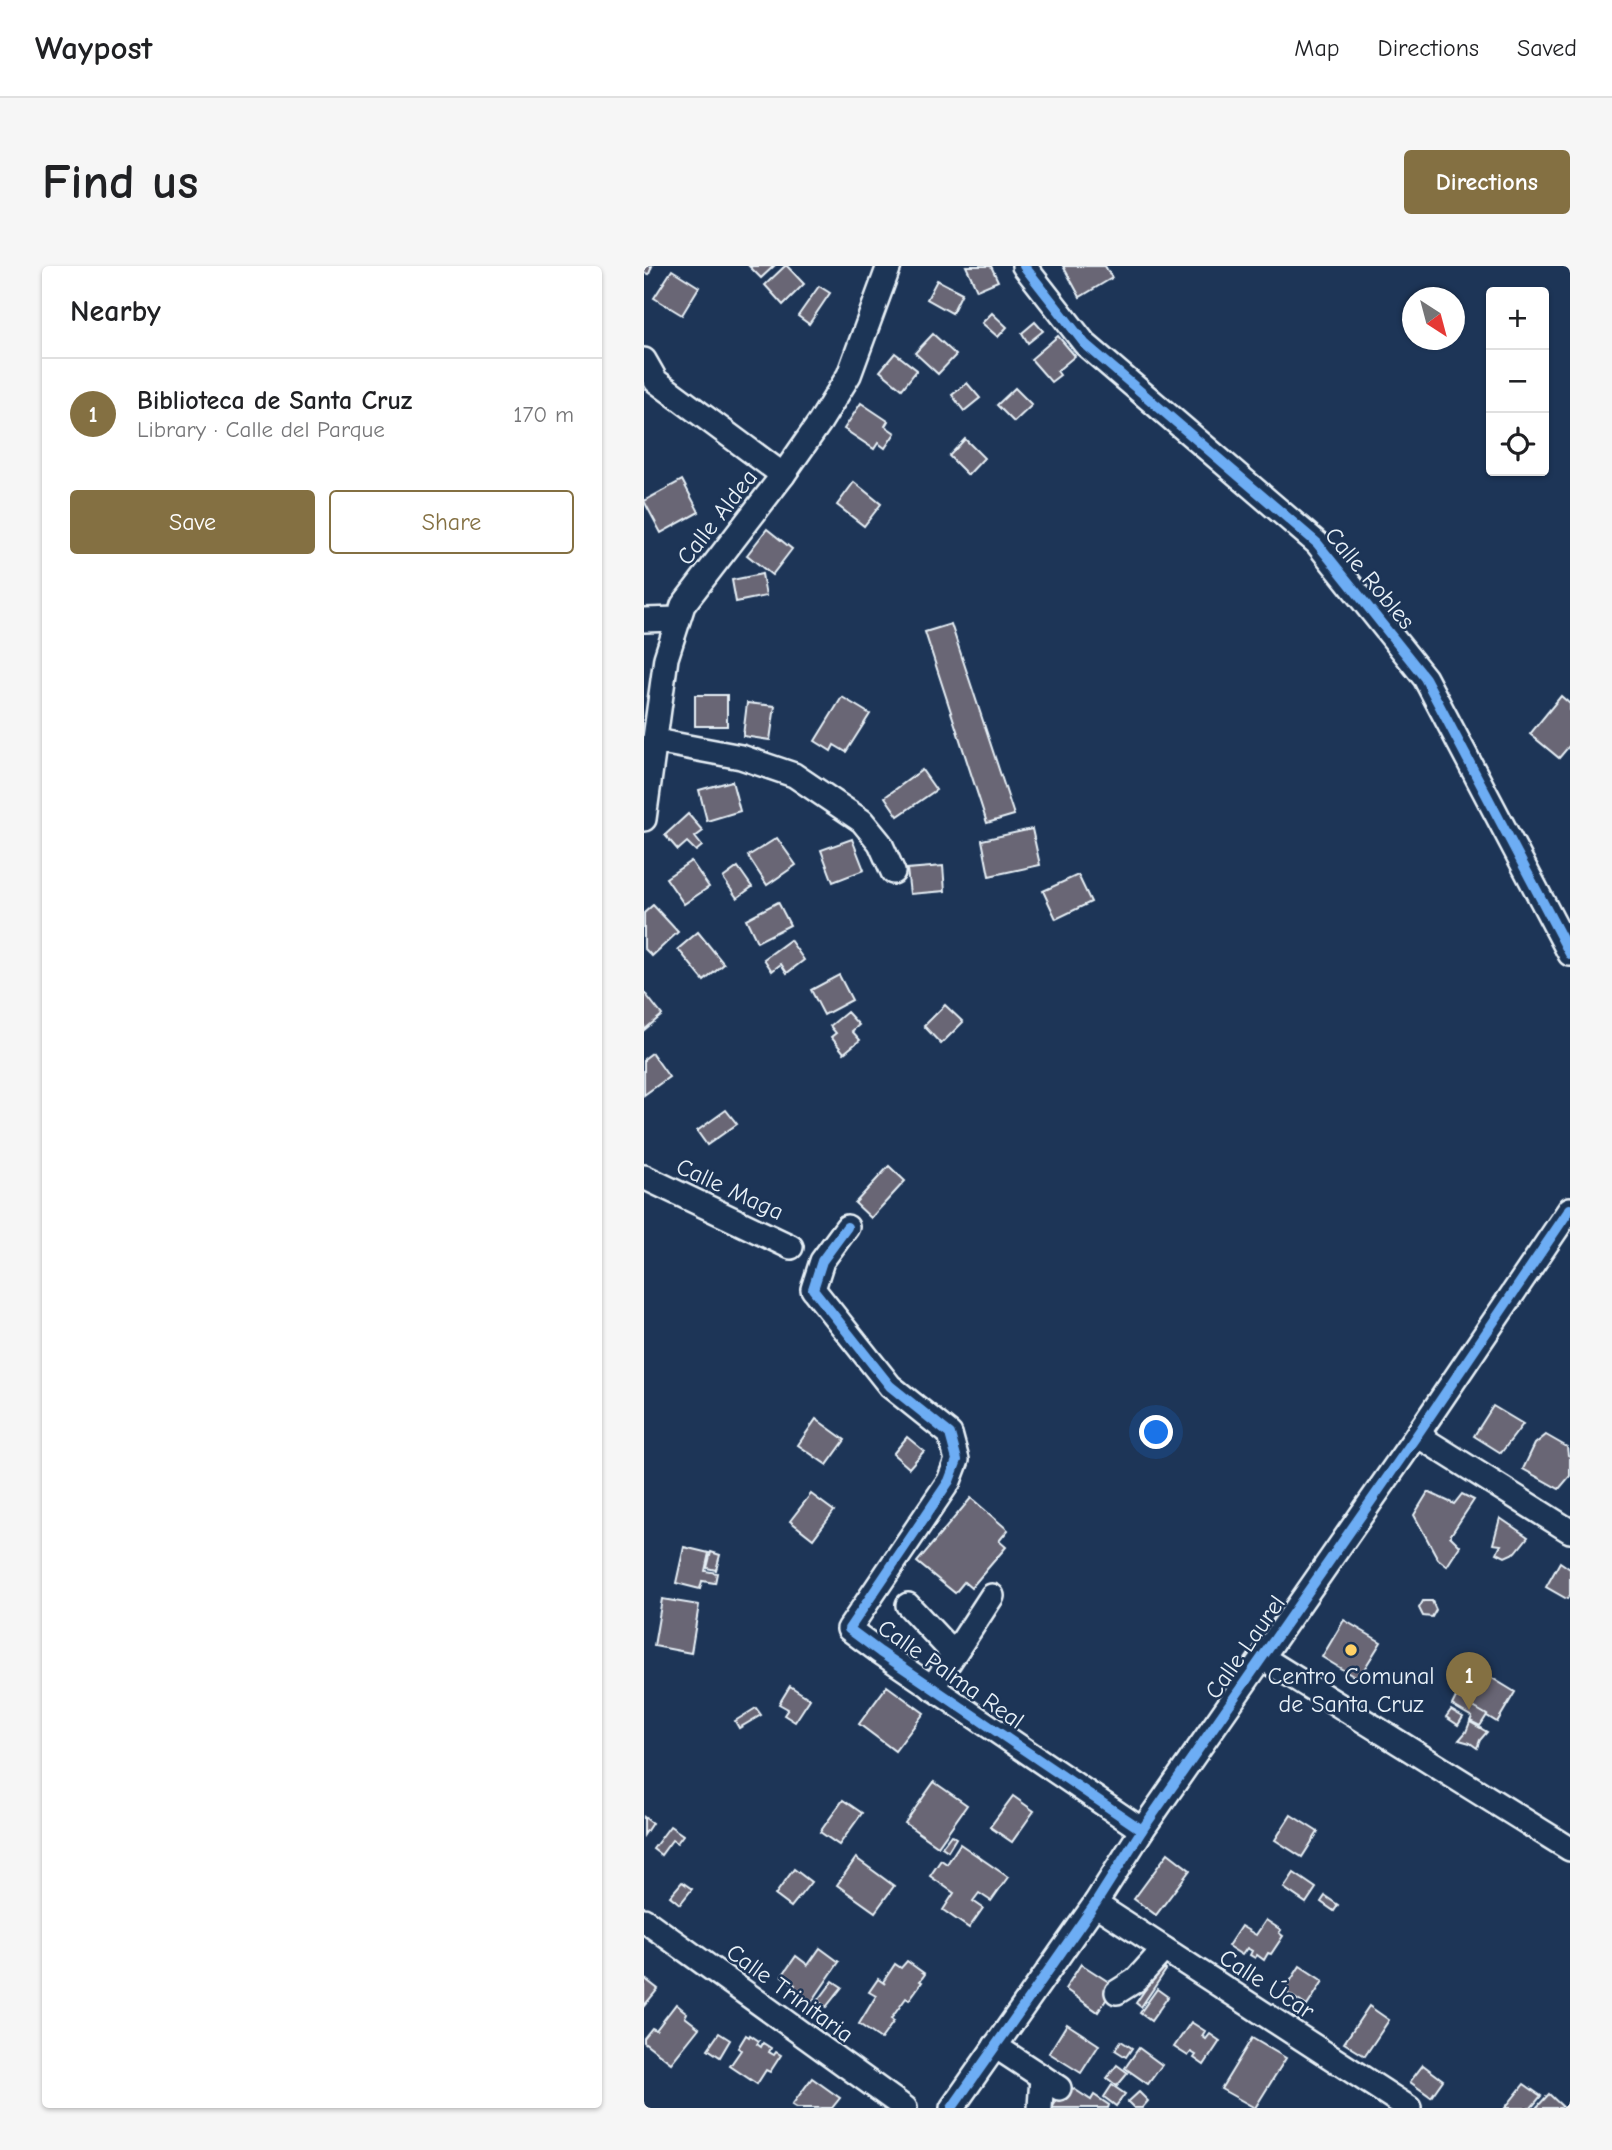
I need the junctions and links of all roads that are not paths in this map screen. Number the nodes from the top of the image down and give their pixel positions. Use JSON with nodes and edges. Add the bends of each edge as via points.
{"nodes":[{"id":1,"x":889,"y":266,"type":"edge"},
{"id":2,"x":1024,"y":266,"type":"edge"},
{"id":3,"x":644,"y":360,"type":"edge"},
{"id":4,"x":783,"y":475,"type":"junction"},
{"id":5,"x":678,"y":619,"type":"junction"},
{"id":6,"x":644,"y":620,"type":"edge"},
{"id":7,"x":656,"y":741,"type":"junction"},
{"id":8,"x":644,"y":819,"type":"edge"},
{"id":9,"x":893,"y":872,"type":"dead end"},
{"id":10,"x":1570,"y":954,"type":"edge"},
{"id":11,"x":644,"y":1177,"type":"edge"},
{"id":12,"x":1570,"y":1209,"type":"edge"},
{"id":13,"x":847,"y":1227,"type":"dead end"},
{"id":14,"x":789,"y":1246,"type":"dead end"},
{"id":15,"x":1417,"y":1435,"type":"junction"},
{"id":16,"x":1570,"y":1531,"type":"edge"},
{"id":17,"x":992,"y":1596,"type":"dead end"},
{"id":18,"x":908,"y":1605,"type":"dead end"},
{"id":19,"x":954,"y":1654,"type":"junction"},
{"id":20,"x":1263,"y":1658,"type":"junction"},
{"id":21,"x":932,"y":1688,"type":"junction"},
{"id":22,"x":1142,"y":1830,"type":"junction"},
{"id":23,"x":1570,"y":1849,"type":"edge"},
{"id":24,"x":1095,"y":1904,"type":"junction"},
{"id":25,"x":644,"y":1920,"type":"edge"},
{"id":26,"x":1164,"y":1949,"type":"junction"},
{"id":27,"x":1117,"y":1992,"type":"dead end"},
{"id":28,"x":995,"y":2046,"type":"junction"},
{"id":29,"x":905,"y":2108,"type":"edge"},
{"id":30,"x":951,"y":2108,"type":"edge"},
{"id":31,"x":1040,"y":2108,"type":"edge"},
{"id":32,"x":1409,"y":2108,"type":"edge"}],
"edges":[{"from":1,"to":4,"type":"street","name":"Calle Aldea","via":[[849,375]]},
{"from":2,"to":10,"type":"street","name":"Calle Robles","via":[[1085,344],[1317,542],[1426,678]]},
{"from":3,"to":4,"type":"street","via":[[656,381]]},
{"from":4,"to":5,"type":"street","name":"Calle Aldea","via":[[683,605]]},
{"from":5,"to":6,"type":"street"},
{"from":5,"to":7,"type":"street","name":"Calle Aldea","via":[[666,658]]},
{"from":7,"to":8,"type":"street","name":"Calle Aldea"},
{"from":7,"to":9,"type":"street","via":[[741,757],[794,775],[862,821],[880,843]]},
{"from":11,"to":14,"type":"street","name":"Calle Maga"},
{"from":12,"to":15,"type":"street","name":"Calle Laurel"},
{"from":13,"to":21,"type":"street","name":"Calle Palma Real","via":[[822,1261],[813,1289],[890,1386],[950,1434],[957,1460],[949,1481],[849,1629]]},
{"from":15,"to":16,"type":"street"},
{"from":15,"to":20,"type":"street","name":"Calle Laurel"},
{"from":17,"to":19,"type":"street"},
{"from":18,"to":19,"type":"street"},
{"from":19,"to":21,"type":"street"},
{"from":20,"to":22,"type":"street","name":"Calle Laurel"},
{"from":20,"to":23,"type":"street"},
{"from":21,"to":22,"type":"street","name":"Calle Palma Real"},
{"from":22,"to":24,"type":"street","name":"Calle Laurel"},
{"from":24,"to":26,"type":"street","name":"Calle Úcar"},
{"from":24,"to":28,"type":"street","name":"Calle Laurel"},
{"from":25,"to":29,"type":"street","name":"Calle Trinitaria"},
{"from":26,"to":27,"type":"street","via":[[1136,1980]]},
{"from":26,"to":32,"type":"street","name":"Calle Úcar"},
{"from":28,"to":30,"type":"street","name":"Calle Laurel"},
{"from":28,"to":31,"type":"street","via":[[1051,2083]]}]}
